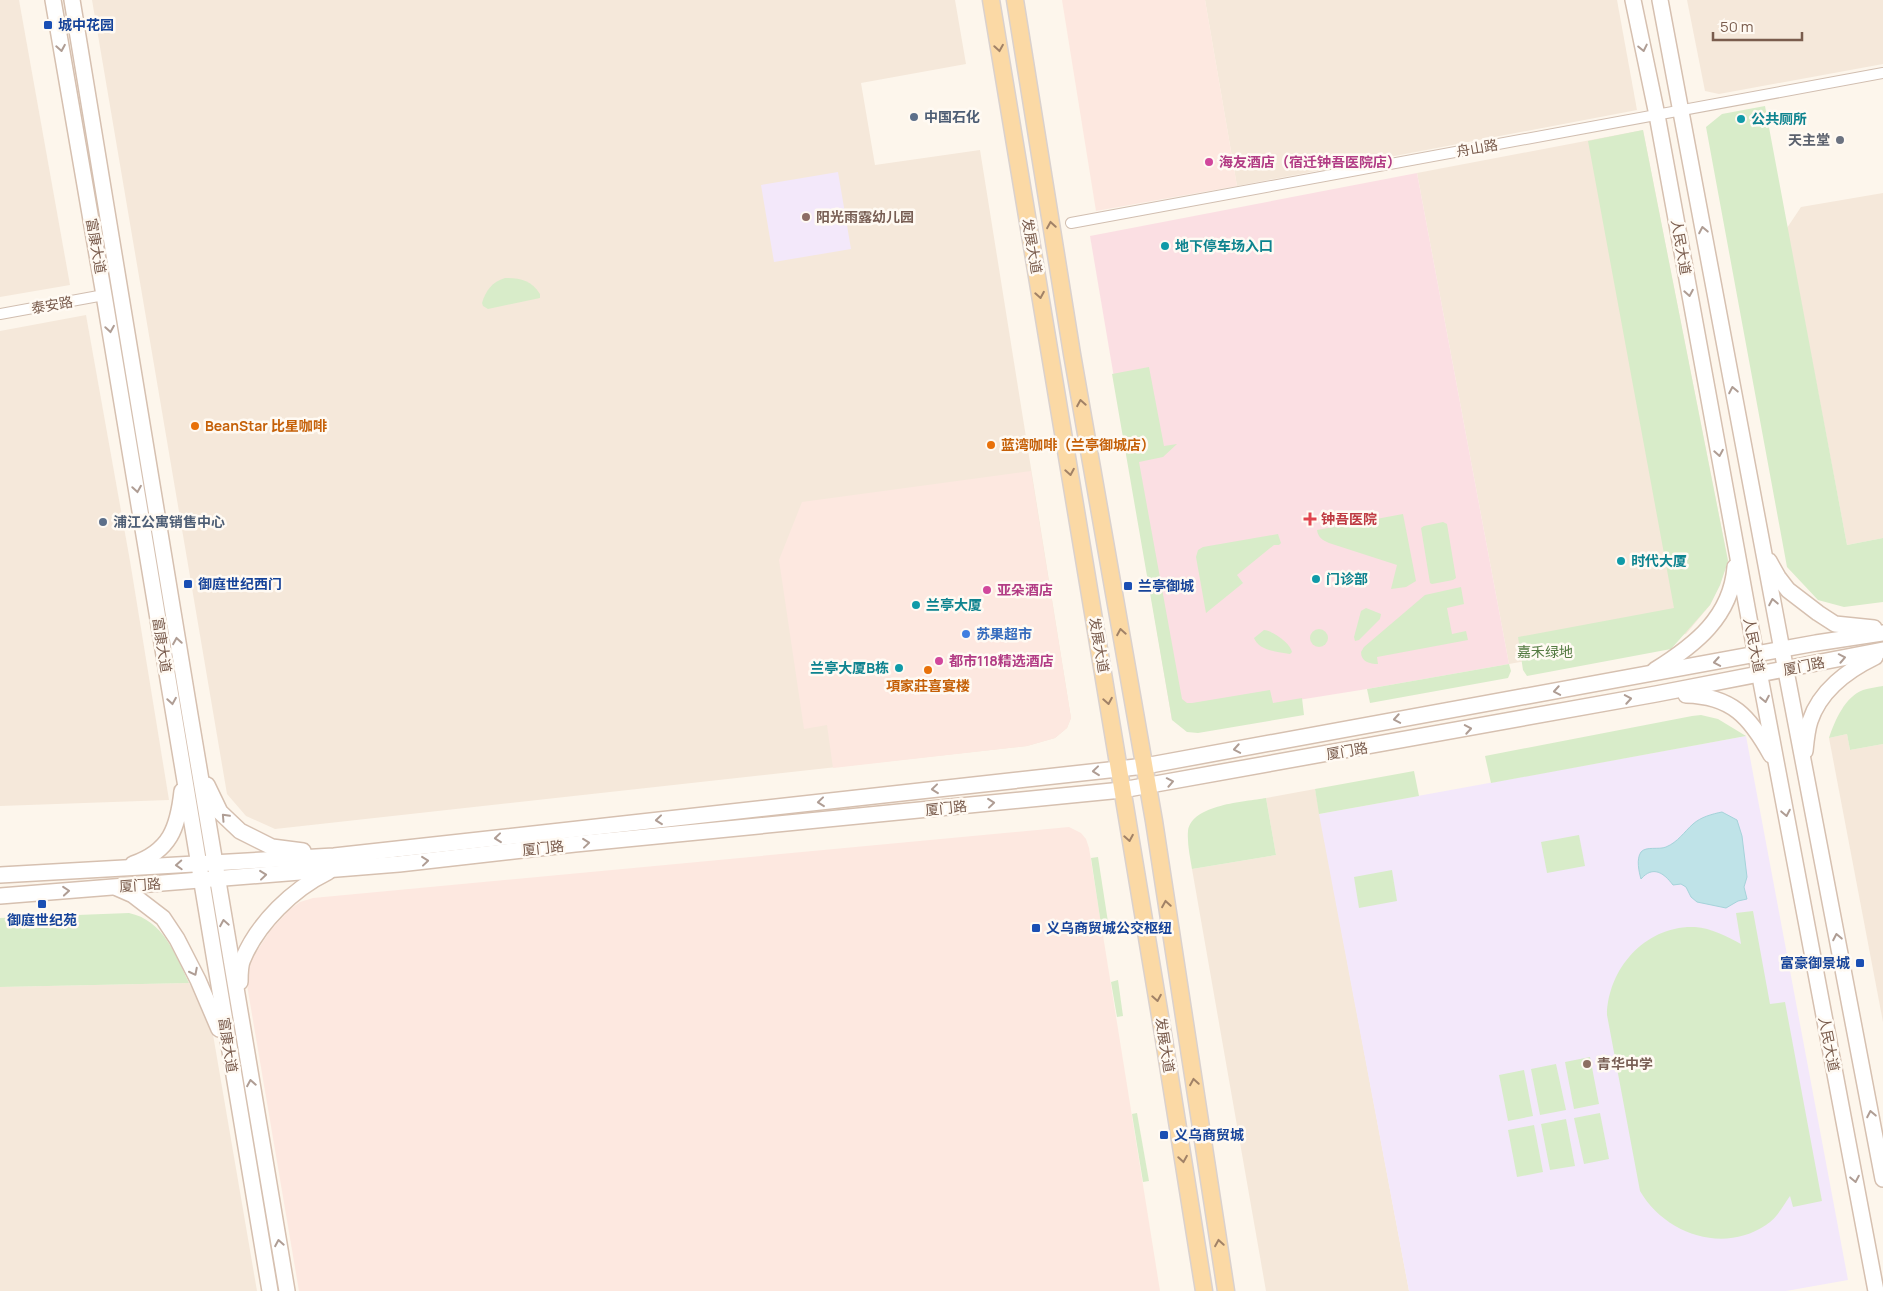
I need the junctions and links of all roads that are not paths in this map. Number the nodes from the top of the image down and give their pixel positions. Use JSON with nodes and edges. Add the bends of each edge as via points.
{"nodes":[{"id":1,"x":53,"y":0,"type":"edge"},
{"id":2,"x":72,"y":0,"type":"edge"},
{"id":3,"x":991,"y":0,"type":"edge"},
{"id":4,"x":1015,"y":0,"type":"edge"},
{"id":5,"x":1633,"y":0,"type":"edge"},
{"id":6,"x":1660,"y":0,"type":"edge"},
{"id":7,"x":1883,"y":73,"type":"edge"},
{"id":8,"x":1681,"y":110,"type":"junction"},
{"id":9,"x":1657,"y":115,"type":"junction"},
{"id":10,"x":1071,"y":223,"type":"dead end"},
{"id":11,"x":104,"y":295,"type":"junction"},
{"id":12,"x":0,"y":314,"type":"edge"},
{"id":13,"x":1737,"y":550,"type":"junction"},
{"id":14,"x":1763,"y":550,"type":"junction"},
{"id":15,"x":1883,"y":631,"type":"edge"},
{"id":16,"x":1782,"y":650,"type":"junction"},
{"id":17,"x":1883,"y":650,"type":"edge"},
{"id":18,"x":1883,"y":654,"type":"edge"},
{"id":19,"x":1756,"y":655,"type":"junction"},
{"id":20,"x":1786,"y":670,"type":"junction"},
{"id":21,"x":1649,"y":674,"type":"junction"},
{"id":22,"x":1760,"y":675,"type":"junction"},
{"id":23,"x":1656,"y":694,"type":"junction"},
{"id":24,"x":1803,"y":760,"type":"junction"},
{"id":25,"x":198,"y":764,"type":"junction"},
{"id":26,"x":182,"y":765,"type":"junction"},
{"id":27,"x":1777,"y":765,"type":"junction"},
{"id":28,"x":1145,"y":766,"type":"junction"},
{"id":29,"x":1119,"y":768,"type":"junction"},
{"id":30,"x":1148,"y":786,"type":"junction"},
{"id":31,"x":1122,"y":790,"type":"junction"},
{"id":32,"x":335,"y":862,"type":"junction"},
{"id":33,"x":215,"y":863,"type":"junction"},
{"id":34,"x":199,"y":864,"type":"junction"},
{"id":35,"x":120,"y":868,"type":"junction"},
{"id":36,"x":0,"y":875,"type":"edge"},
{"id":37,"x":217,"y":879,"type":"junction"},
{"id":38,"x":202,"y":880,"type":"junction"},
{"id":39,"x":116,"y":887,"type":"junction"},
{"id":40,"x":0,"y":896,"type":"edge"},
{"id":41,"x":247,"y":1058,"type":"junction"},
{"id":42,"x":231,"y":1062,"type":"junction"},
{"id":43,"x":1883,"y":1179,"type":"edge"},
{"id":44,"x":270,"y":1291,"type":"edge"},
{"id":45,"x":287,"y":1291,"type":"edge"},
{"id":46,"x":1204,"y":1291,"type":"edge"},
{"id":47,"x":1226,"y":1291,"type":"edge"},
{"id":48,"x":1876,"y":1291,"type":"edge"}],
"edges":[{"from":1,"to":11,"type":"street","name":"富康大道","one_way":true},
{"from":25,"to":2,"type":"street","name":"富康大道","one_way":true},
{"from":3,"to":29,"type":"main road","name":"发展大道","one_way":true},
{"from":28,"to":4,"type":"main road","name":"发展大道","one_way":true,"via":[[1072,354]]},
{"from":5,"to":9,"type":"street","name":"人民大道","one_way":true},
{"from":6,"to":8,"type":"street","name":"人民大道"},
{"from":7,"to":8,"type":"street","name":"舟山路"},
{"from":8,"to":9,"type":"street","name":"舟山路"},
{"from":14,"to":8,"type":"street","name":"人民大道","one_way":true},
{"from":9,"to":10,"type":"street","name":"舟山路"},
{"from":9,"to":13,"type":"street","name":"人民大道","one_way":true},
{"from":11,"to":12,"type":"street","name":"泰安路"},
{"from":11,"to":26,"type":"street","name":"富康大道","one_way":true},
{"from":13,"to":19,"type":"street","name":"人民大道"},
{"from":13,"to":21,"type":"street","via":[[1734,585],[1717,618],[1680,655]]},
{"from":14,"to":15,"type":"street","via":[[1788,590],[1818,613],[1835,624]]},
{"from":16,"to":14,"type":"street","name":"人民大道","one_way":true},
{"from":15,"to":16,"type":"street","name":"厦门路"},
{"from":16,"to":19,"type":"street","name":"厦门路"},
{"from":16,"to":20,"type":"street","name":"人民大道"},
{"from":20,"to":17,"type":"street","name":"厦门路","one_way":true},
{"from":18,"to":24,"type":"street","via":[[1858,665],[1832,686],[1819,703],[1810,721]]},
{"from":19,"to":21,"type":"street","name":"厦门路","one_way":true},
{"from":19,"to":22,"type":"street","name":"人民大道"},
{"from":20,"to":22,"type":"street","name":"厦门路"},
{"from":20,"to":24,"type":"street","name":"人民大道"},
{"from":21,"to":28,"type":"street","name":"厦门路","one_way":true},
{"from":22,"to":23,"type":"street","name":"厦门路"},
{"from":22,"to":27,"type":"street","name":"人民大道","one_way":true},
{"from":23,"to":27,"type":"street","via":[[1704,695],[1720,699],[1757,729]]},
{"from":30,"to":23,"type":"street","name":"厦门路","one_way":true},
{"from":43,"to":24,"type":"street","name":"人民大道","one_way":true},
{"from":32,"to":25,"type":"street","one_way":true,"via":[[272,846],[240,831],[220,812]]},
{"from":25,"to":33,"type":"street","name":"富康大道"},
{"from":26,"to":34,"type":"street","name":"富康大道"},
{"from":26,"to":35,"type":"street","via":[[178,817],[173,832],[149,858]]},
{"from":27,"to":48,"type":"street","name":"人民大道","one_way":true},
{"from":28,"to":29,"type":"street","name":"厦门路"},
{"from":28,"to":30,"type":"main road","name":"发展大道"},
{"from":29,"to":31,"type":"main road","name":"发展大道"},
{"from":29,"to":32,"type":"street","name":"厦门路","one_way":true},
{"from":30,"to":31,"type":"street","name":"厦门路"},
{"from":47,"to":30,"type":"main road","name":"发展大道","one_way":true},
{"from":32,"to":31,"type":"street","name":"厦门路","one_way":true,"via":[[398,864]]},
{"from":31,"to":46,"type":"main road","name":"发展大道","one_way":true},
{"from":32,"to":33,"type":"street","name":"厦门路"},
{"from":37,"to":32,"type":"street","name":"厦门路","one_way":true},
{"from":32,"to":41,"type":"street","via":[[278,908],[266,921],[242,961],[240,980]]},
{"from":33,"to":34,"type":"street","name":"厦门路"},
{"from":33,"to":37,"type":"street","name":"富康大道"},
{"from":34,"to":35,"type":"street","name":"厦门路","one_way":true},
{"from":34,"to":38,"type":"street","name":"富康大道"},
{"from":35,"to":36,"type":"street","name":"厦门路"},
{"from":37,"to":38,"type":"street","name":"厦门路"},
{"from":41,"to":37,"type":"street","name":"富康大道","one_way":true},
{"from":38,"to":39,"type":"street","name":"厦门路"},
{"from":38,"to":42,"type":"street","name":"富康大道"},
{"from":40,"to":39,"type":"street","name":"厦门路","one_way":true},
{"from":39,"to":42,"type":"street","one_way":true,"via":[[153,909],[177,939],[212,1010]]},
{"from":45,"to":41,"type":"street","name":"富康大道","one_way":true},
{"from":42,"to":44,"type":"street","name":"富康大道"}]}
